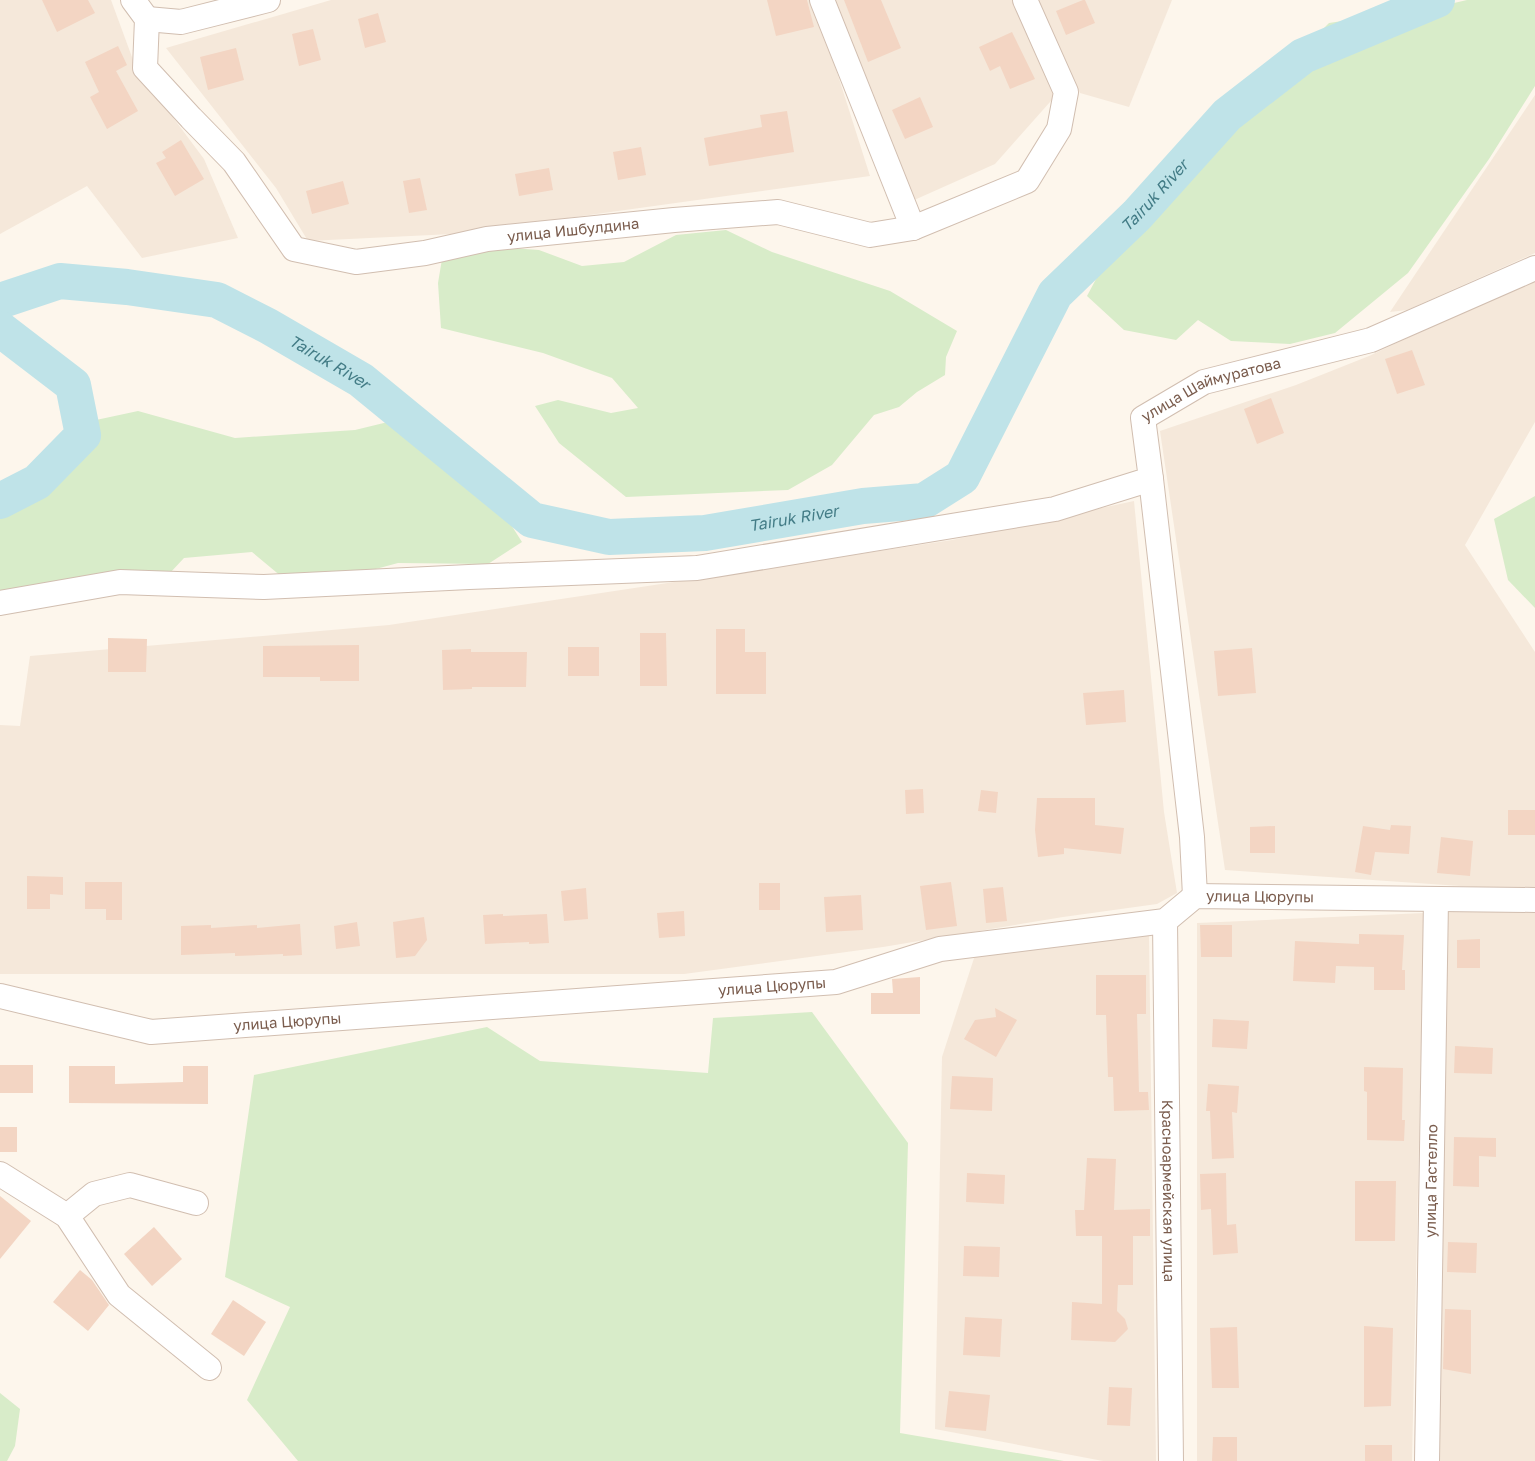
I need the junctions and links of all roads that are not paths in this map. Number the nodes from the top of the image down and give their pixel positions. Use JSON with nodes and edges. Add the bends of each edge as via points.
{"nodes":[{"id":1,"x":268,"y":0,"type":"edge"},
{"id":2,"x":822,"y":0,"type":"edge"},
{"id":3,"x":1025,"y":0,"type":"edge"},
{"id":4,"x":140,"y":10,"type":"edge"},
{"id":5,"x":913,"y":228,"type":"junction"},
{"id":6,"x":1535,"y":268,"type":"edge"},
{"id":7,"x":1151,"y":479,"type":"junction"},
{"id":8,"x":0,"y":603,"type":"edge"},
{"id":9,"x":1195,"y":896,"type":"junction"},
{"id":10,"x":1436,"y":900,"type":"junction"},
{"id":11,"x":1535,"y":900,"type":"edge"},
{"id":12,"x":1165,"y":921,"type":"junction"},
{"id":13,"x":0,"y":996,"type":"edge"},
{"id":14,"x":0,"y":1174,"type":"edge"},
{"id":15,"x":196,"y":1203,"type":"dead end"},
{"id":16,"x":67,"y":1216,"type":"junction"},
{"id":17,"x":208,"y":1368,"type":"dead end"},
{"id":18,"x":1171,"y":1461,"type":"edge"},
{"id":19,"x":1427,"y":1461,"type":"edge"}],
"edges":[{"from":1,"to":4,"type":"street","name":"улица Ишбулдина","via":[[181,22]]},
{"from":2,"to":5,"type":"street"},
{"from":3,"to":5,"type":"street","name":"улица Ишбулдина","via":[[1066,92],[1059,129],[1027,181]]},
{"from":4,"to":5,"type":"street","name":"улица Ишбулдина","via":[[145,68],[234,162],[294,249],[356,262],[425,253],[487,239],[778,212],[870,235]]},
{"from":6,"to":7,"type":"street","name":"улица Шаймуратова","via":[[1371,340],[1204,382],[1143,418]]},
{"from":7,"to":8,"type":"street","via":[[1055,509],[697,568],[264,587],[120,582]]},
{"from":7,"to":9,"type":"street","via":[[1192,837]]},
{"from":9,"to":10,"type":"street","name":"улица Цюрупы"},
{"from":9,"to":12,"type":"street","name":"улица Цюрупы"},
{"from":10,"to":11,"type":"street","name":"улица Цюрупы"},
{"from":10,"to":19,"type":"street","name":"улица Гастелло"},
{"from":12,"to":13,"type":"street","name":"улица Цюрупы","via":[[940,949],[836,982],[151,1032]]},
{"from":12,"to":18,"type":"street","name":"Красноармейская улица"},
{"from":14,"to":16,"type":"street"},
{"from":15,"to":16,"type":"street","via":[[130,1185],[94,1194]]},
{"from":16,"to":17,"type":"street","via":[[119,1294]]}]}
